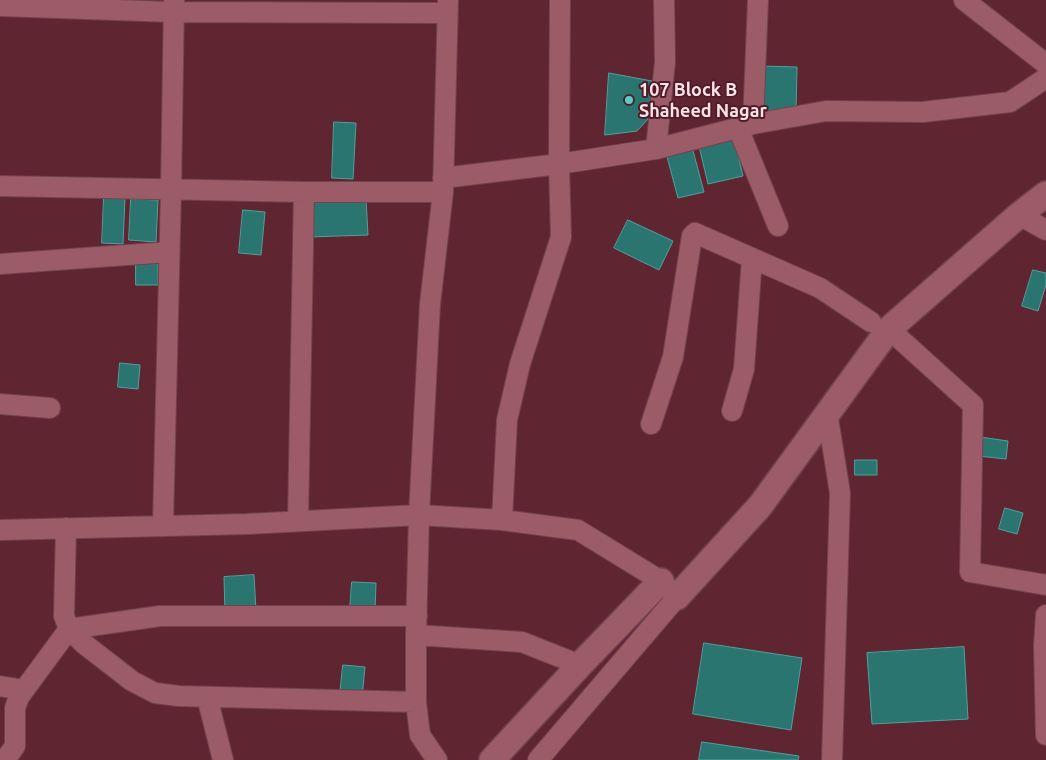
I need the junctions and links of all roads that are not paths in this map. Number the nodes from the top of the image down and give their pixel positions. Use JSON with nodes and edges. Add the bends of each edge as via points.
{"nodes":[{"id":1,"x":560,"y":0,"type":"edge"},
{"id":2,"x":664,"y":0,"type":"edge"},
{"id":3,"x":758,"y":0,"type":"edge"},
{"id":4,"x":964,"y":0,"type":"edge"},
{"id":5,"x":0,"y":6,"type":"edge"},
{"id":6,"x":173,"y":6,"type":"edge"},
{"id":7,"x":448,"y":7,"type":"edge"},
{"id":8,"x":1046,"y":64,"type":"edge"},
{"id":9,"x":1046,"y":78,"type":"edge"},
{"id":10,"x":746,"y":126,"type":"junction"},
{"id":11,"x":656,"y":149,"type":"junction"},
{"id":12,"x":559,"y":164,"type":"junction"},
{"id":13,"x":443,"y":185,"type":"junction"},
{"id":14,"x":0,"y":186,"type":"edge"},
{"id":15,"x":171,"y":190,"type":"junction"},
{"id":16,"x":304,"y":192,"type":"junction"},
{"id":17,"x":1046,"y":194,"type":"edge"},
{"id":18,"x":1019,"y":215,"type":"junction"},
{"id":19,"x":778,"y":226,"type":"dead end"},
{"id":20,"x":1046,"y":230,"type":"edge"},
{"id":21,"x":169,"y":252,"type":"junction"},
{"id":22,"x":752,"y":258,"type":"junction"},
{"id":23,"x":0,"y":264,"type":"edge"},
{"id":24,"x":880,"y":326,"type":"junction"},
{"id":25,"x":0,"y":404,"type":"edge"},
{"id":26,"x":50,"y":408,"type":"dead end"},
{"id":27,"x":732,"y":411,"type":"dead end"},
{"id":28,"x":827,"y":412,"type":"junction"},
{"id":29,"x":651,"y":424,"type":"dead end"},
{"id":30,"x":419,"y":515,"type":"junction"},
{"id":31,"x":502,"y":520,"type":"junction"},
{"id":32,"x":298,"y":521,"type":"junction"},
{"id":33,"x":163,"y":525,"type":"junction"},
{"id":34,"x":66,"y":528,"type":"junction"},
{"id":35,"x":0,"y":530,"type":"edge"},
{"id":36,"x":1046,"y":584,"type":"edge"},
{"id":37,"x":669,"y":589,"type":"junction"},
{"id":38,"x":1046,"y":615,"type":"edge"},
{"id":39,"x":417,"y":625,"type":"junction"},
{"id":40,"x":69,"y":629,"type":"junction"},
{"id":41,"x":1045,"y":645,"type":"edge"},
{"id":42,"x":580,"y":665,"type":"junction"},
{"id":43,"x":0,"y":686,"type":"edge"},
{"id":44,"x":24,"y":690,"type":"junction"},
{"id":45,"x":207,"y":697,"type":"junction"},
{"id":46,"x":416,"y":702,"type":"junction"},
{"id":47,"x":1046,"y":735,"type":"edge"},
{"id":48,"x":435,"y":759,"type":"edge"},
{"id":49,"x":5,"y":760,"type":"edge"},
{"id":50,"x":223,"y":760,"type":"edge"},
{"id":51,"x":492,"y":760,"type":"edge"},
{"id":52,"x":538,"y":760,"type":"edge"},
{"id":53,"x":832,"y":760,"type":"edge"}],
"edges":[{"from":1,"to":12,"type":"street"},
{"from":2,"to":11,"type":"street","via":[[665,62]]},
{"from":3,"to":10,"type":"street","via":[[757,40]]},
{"from":4,"to":8,"type":"street"},
{"from":5,"to":6,"type":"street"},
{"from":6,"to":7,"type":"street"},
{"from":6,"to":15,"type":"street"},
{"from":7,"to":13,"type":"street"},
{"from":9,"to":10,"type":"street","via":[[1010,102],[923,112],[826,111]]},
{"from":10,"to":11,"type":"street"},
{"from":10,"to":19,"type":"street"},
{"from":11,"to":12,"type":"street"},
{"from":12,"to":13,"type":"street"},
{"from":12,"to":31,"type":"street","via":[[561,237],[520,364],[507,420]]},
{"from":13,"to":16,"type":"street"},
{"from":13,"to":30,"type":"street","via":[[430,304]]},
{"from":14,"to":15,"type":"street"},
{"from":15,"to":16,"type":"street"},
{"from":15,"to":21,"type":"street"},
{"from":16,"to":32,"type":"street"},
{"from":17,"to":18,"type":"street"},
{"from":18,"to":20,"type":"street"},
{"from":18,"to":24,"type":"street"},
{"from":21,"to":23,"type":"street"},
{"from":21,"to":33,"type":"street"},
{"from":22,"to":24,"type":"street","via":[[820,288]]},
{"from":22,"to":27,"type":"street","via":[[744,369]]},
{"from":22,"to":29,"type":"street","via":[[693,234],[673,357]]},
{"from":24,"to":28,"type":"street"},
{"from":24,"to":36,"type":"street","via":[[973,405],[970,572]]},
{"from":25,"to":26,"type":"street"},
{"from":28,"to":37,"type":"street","via":[[760,506]]},
{"from":28,"to":53,"type":"street","via":[[840,493]]},
{"from":30,"to":31,"type":"street"},
{"from":30,"to":32,"type":"street"},
{"from":30,"to":39,"type":"street"},
{"from":31,"to":37,"type":"street","via":[[578,530]]},
{"from":32,"to":33,"type":"street"},
{"from":33,"to":34,"type":"street"},
{"from":34,"to":35,"type":"street"},
{"from":34,"to":40,"type":"street","via":[[64,616]]},
{"from":37,"to":42,"type":"street"},
{"from":37,"to":52,"type":"street"},
{"from":38,"to":41,"type":"street"},
{"from":39,"to":40,"type":"street","via":[[160,616]]},
{"from":39,"to":42,"type":"street","via":[[522,642]]},
{"from":39,"to":46,"type":"street"},
{"from":40,"to":44,"type":"street"},
{"from":40,"to":45,"type":"street","via":[[82,643],[132,681],[155,693]]},
{"from":41,"to":47,"type":"street"},
{"from":42,"to":51,"type":"street"},
{"from":43,"to":44,"type":"street"},
{"from":44,"to":49,"type":"street","via":[[15,708],[15,746]]},
{"from":45,"to":46,"type":"street"},
{"from":45,"to":50,"type":"street"},
{"from":46,"to":48,"type":"street","via":[[420,735]]}]}
